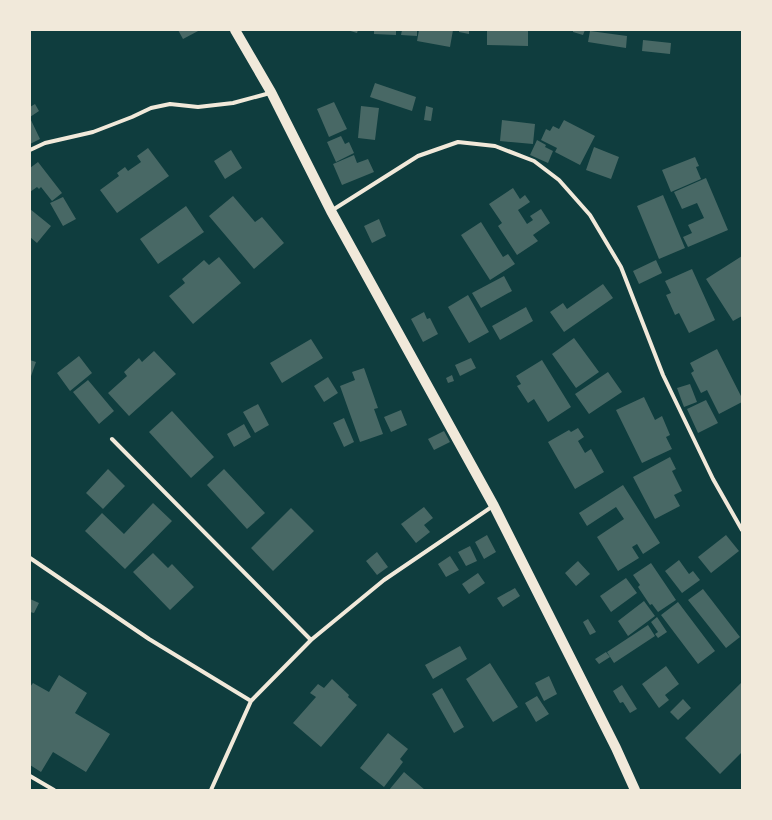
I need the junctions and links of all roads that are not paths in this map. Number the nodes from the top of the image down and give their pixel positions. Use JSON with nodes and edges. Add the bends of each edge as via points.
{"nodes":[{"id":1,"x":235,"y":30,"type":"edge"},
{"id":2,"x":271,"y":92,"type":"junction"},
{"id":3,"x":30,"y":150,"type":"edge"},
{"id":4,"x":331,"y":211,"type":"junction"},
{"id":5,"x":112,"y":439,"type":"dead end"},
{"id":6,"x":494,"y":506,"type":"junction"},
{"id":7,"x":742,"y":530,"type":"edge"},
{"id":8,"x":30,"y":558,"type":"edge"},
{"id":9,"x":311,"y":640,"type":"junction"},
{"id":10,"x":250,"y":700,"type":"junction"},
{"id":11,"x":30,"y":776,"type":"edge"},
{"id":12,"x":54,"y":790,"type":"edge"},
{"id":13,"x":211,"y":790,"type":"edge"},
{"id":14,"x":635,"y":790,"type":"edge"}],
"edges":[{"from":1,"to":2,"type":"main road"},
{"from":2,"to":3,"type":"street","via":[[198,107],[170,104],[151,108],[93,132],[45,143]]},
{"from":2,"to":4,"type":"main road"},
{"from":4,"to":6,"type":"main road"},
{"from":4,"to":7,"type":"street","via":[[418,156],[458,142],[495,146],[534,161],[559,180],[590,215],[621,267],[663,375],[713,479]]},
{"from":5,"to":9,"type":"street"},
{"from":6,"to":9,"type":"street","via":[[384,580]]},
{"from":6,"to":14,"type":"main road"},
{"from":8,"to":10,"type":"street","via":[[149,639]]},
{"from":9,"to":10,"type":"street"},
{"from":10,"to":13,"type":"street"},
{"from":11,"to":12,"type":"street"}]}
